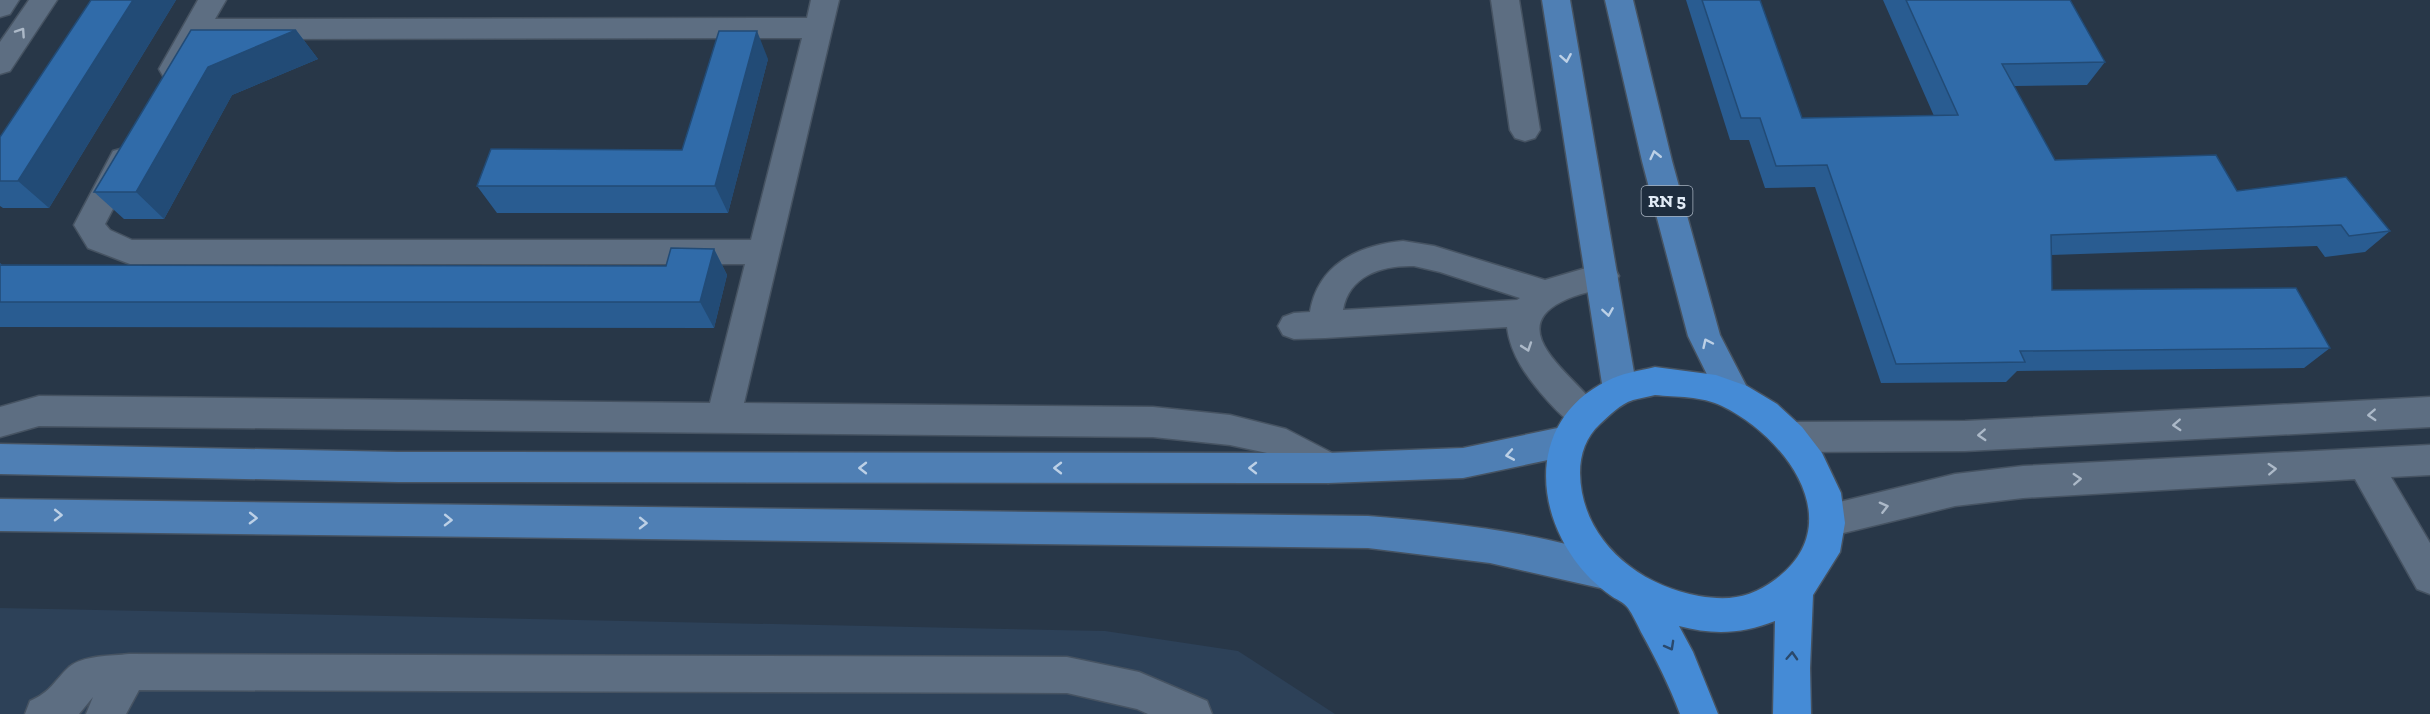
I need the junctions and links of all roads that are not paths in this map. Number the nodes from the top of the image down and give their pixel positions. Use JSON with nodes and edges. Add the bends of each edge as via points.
{"nodes":[{"id":1,"x":5,"y":0,"type":"edge"},
{"id":2,"x":43,"y":0,"type":"edge"},
{"id":3,"x":212,"y":0,"type":"edge"},
{"id":4,"x":1505,"y":0,"type":"edge"},
{"id":5,"x":1556,"y":0,"type":"edge"},
{"id":6,"x":1619,"y":0,"type":"edge"},
{"id":7,"x":0,"y":8,"type":"edge"},
{"id":8,"x":822,"y":14,"type":"edge"},
{"id":9,"x":194,"y":29,"type":"junction"},
{"id":10,"x":0,"y":64,"type":"edge"},
{"id":11,"x":161,"y":91,"type":"edge"},
{"id":12,"x":1525,"y":130,"type":"dead end"},
{"id":13,"x":139,"y":132,"type":"edge"},
{"id":14,"x":764,"y":252,"type":"junction"},
{"id":15,"x":1603,"y":276,"type":"junction"},
{"id":16,"x":1537,"y":304,"type":"junction"},
{"id":17,"x":1620,"y":390,"type":"junction"},
{"id":18,"x":1734,"y":395,"type":"junction"},
{"id":19,"x":2430,"y":412,"type":"edge"},
{"id":20,"x":723,"y":419,"type":"junction"},
{"id":21,"x":0,"y":422,"type":"edge"},
{"id":22,"x":1576,"y":428,"type":"junction"},
{"id":23,"x":1793,"y":437,"type":"junction"},
{"id":24,"x":0,"y":459,"type":"edge"},
{"id":25,"x":2430,"y":460,"type":"edge"},
{"id":26,"x":2365,"y":464,"type":"junction"},
{"id":27,"x":1328,"y":468,"type":"junction"},
{"id":28,"x":0,"y":515,"type":"edge"},
{"id":29,"x":1827,"y":521,"type":"junction"},
{"id":30,"x":1609,"y":573,"type":"junction"},
{"id":31,"x":2430,"y":577,"type":"edge"},
{"id":32,"x":1795,"y":591,"type":"junction"},
{"id":33,"x":1641,"y":595,"type":"junction"},
{"id":34,"x":129,"y":672,"type":"junction"},
{"id":35,"x":44,"y":714,"type":"edge"},
{"id":36,"x":105,"y":714,"type":"edge"},
{"id":37,"x":1193,"y":714,"type":"edge"},
{"id":38,"x":1699,"y":714,"type":"edge"},
{"id":39,"x":1792,"y":714,"type":"edge"}],
"edges":[{"from":1,"to":7,"type":"street"},
{"from":10,"to":2,"type":"street","one_way":true},
{"from":3,"to":9,"type":"street"},
{"from":4,"to":12,"type":"street"},
{"from":5,"to":15,"type":"main road","one_way":true},
{"from":18,"to":6,"type":"main road","number":"RN 5","one_way":true,"via":[[1704,336]]},
{"from":8,"to":9,"type":"street"},
{"from":8,"to":14,"type":"street"},
{"from":9,"to":11,"type":"street"},
{"from":13,"to":14,"type":"street","via":[[89,225],[99,239],[130,252]]},
{"from":14,"to":20,"type":"street"},
{"from":15,"to":16,"type":"street"},
{"from":15,"to":17,"type":"main road","one_way":true},
{"from":16,"to":16,"type":"street","via":[[1310,326],[1349,271],[1389,255],[1413,254],[1436,259]]},
{"from":16,"to":22,"type":"street","one_way":true,"via":[[1523,327],[1524,341]]},
{"from":17,"to":18,"type":"highway","via":[[1655,381],[1695,383]]},
{"from":17,"to":22,"type":"highway"},
{"from":18,"to":23,"type":"highway","via":[[1765,413]]},
{"from":19,"to":23,"type":"street","one_way":true,"via":[[1965,436]]},
{"from":20,"to":21,"type":"street","via":[[39,411]]},
{"from":20,"to":27,"type":"street","via":[[1153,422],[1230,430],[1274,441]]},
{"from":22,"to":27,"type":"main road","one_way":true,"via":[[1463,463]]},
{"from":22,"to":30,"type":"highway","via":[[1561,473],[1566,508],[1582,542]]},
{"from":23,"to":29,"type":"highway","via":[[1811,463],[1823,491]]},
{"from":27,"to":24,"type":"main road","one_way":true,"via":[[398,467]]},
{"from":25,"to":26,"type":"street"},
{"from":29,"to":26,"type":"street","one_way":true,"via":[[1955,490],[2023,482]]},
{"from":26,"to":31,"type":"street"},
{"from":28,"to":30,"type":"main road","one_way":true,"via":[[1368,532],[1488,544]]},
{"from":29,"to":32,"type":"highway","via":[[1824,547],[1813,571]]},
{"from":30,"to":33,"type":"highway"},
{"from":32,"to":33,"type":"highway","via":[[1763,609],[1724,616],[1682,611]]},
{"from":39,"to":32,"type":"highway","one_way":true},
{"from":33,"to":38,"type":"highway","one_way":true,"via":[[1680,665]]},
{"from":34,"to":35,"type":"street","via":[[84,679],[58,709]]},
{"from":34,"to":36,"type":"street"},
{"from":34,"to":37,"type":"street","via":[[1067,675],[1139,691]]}]}
